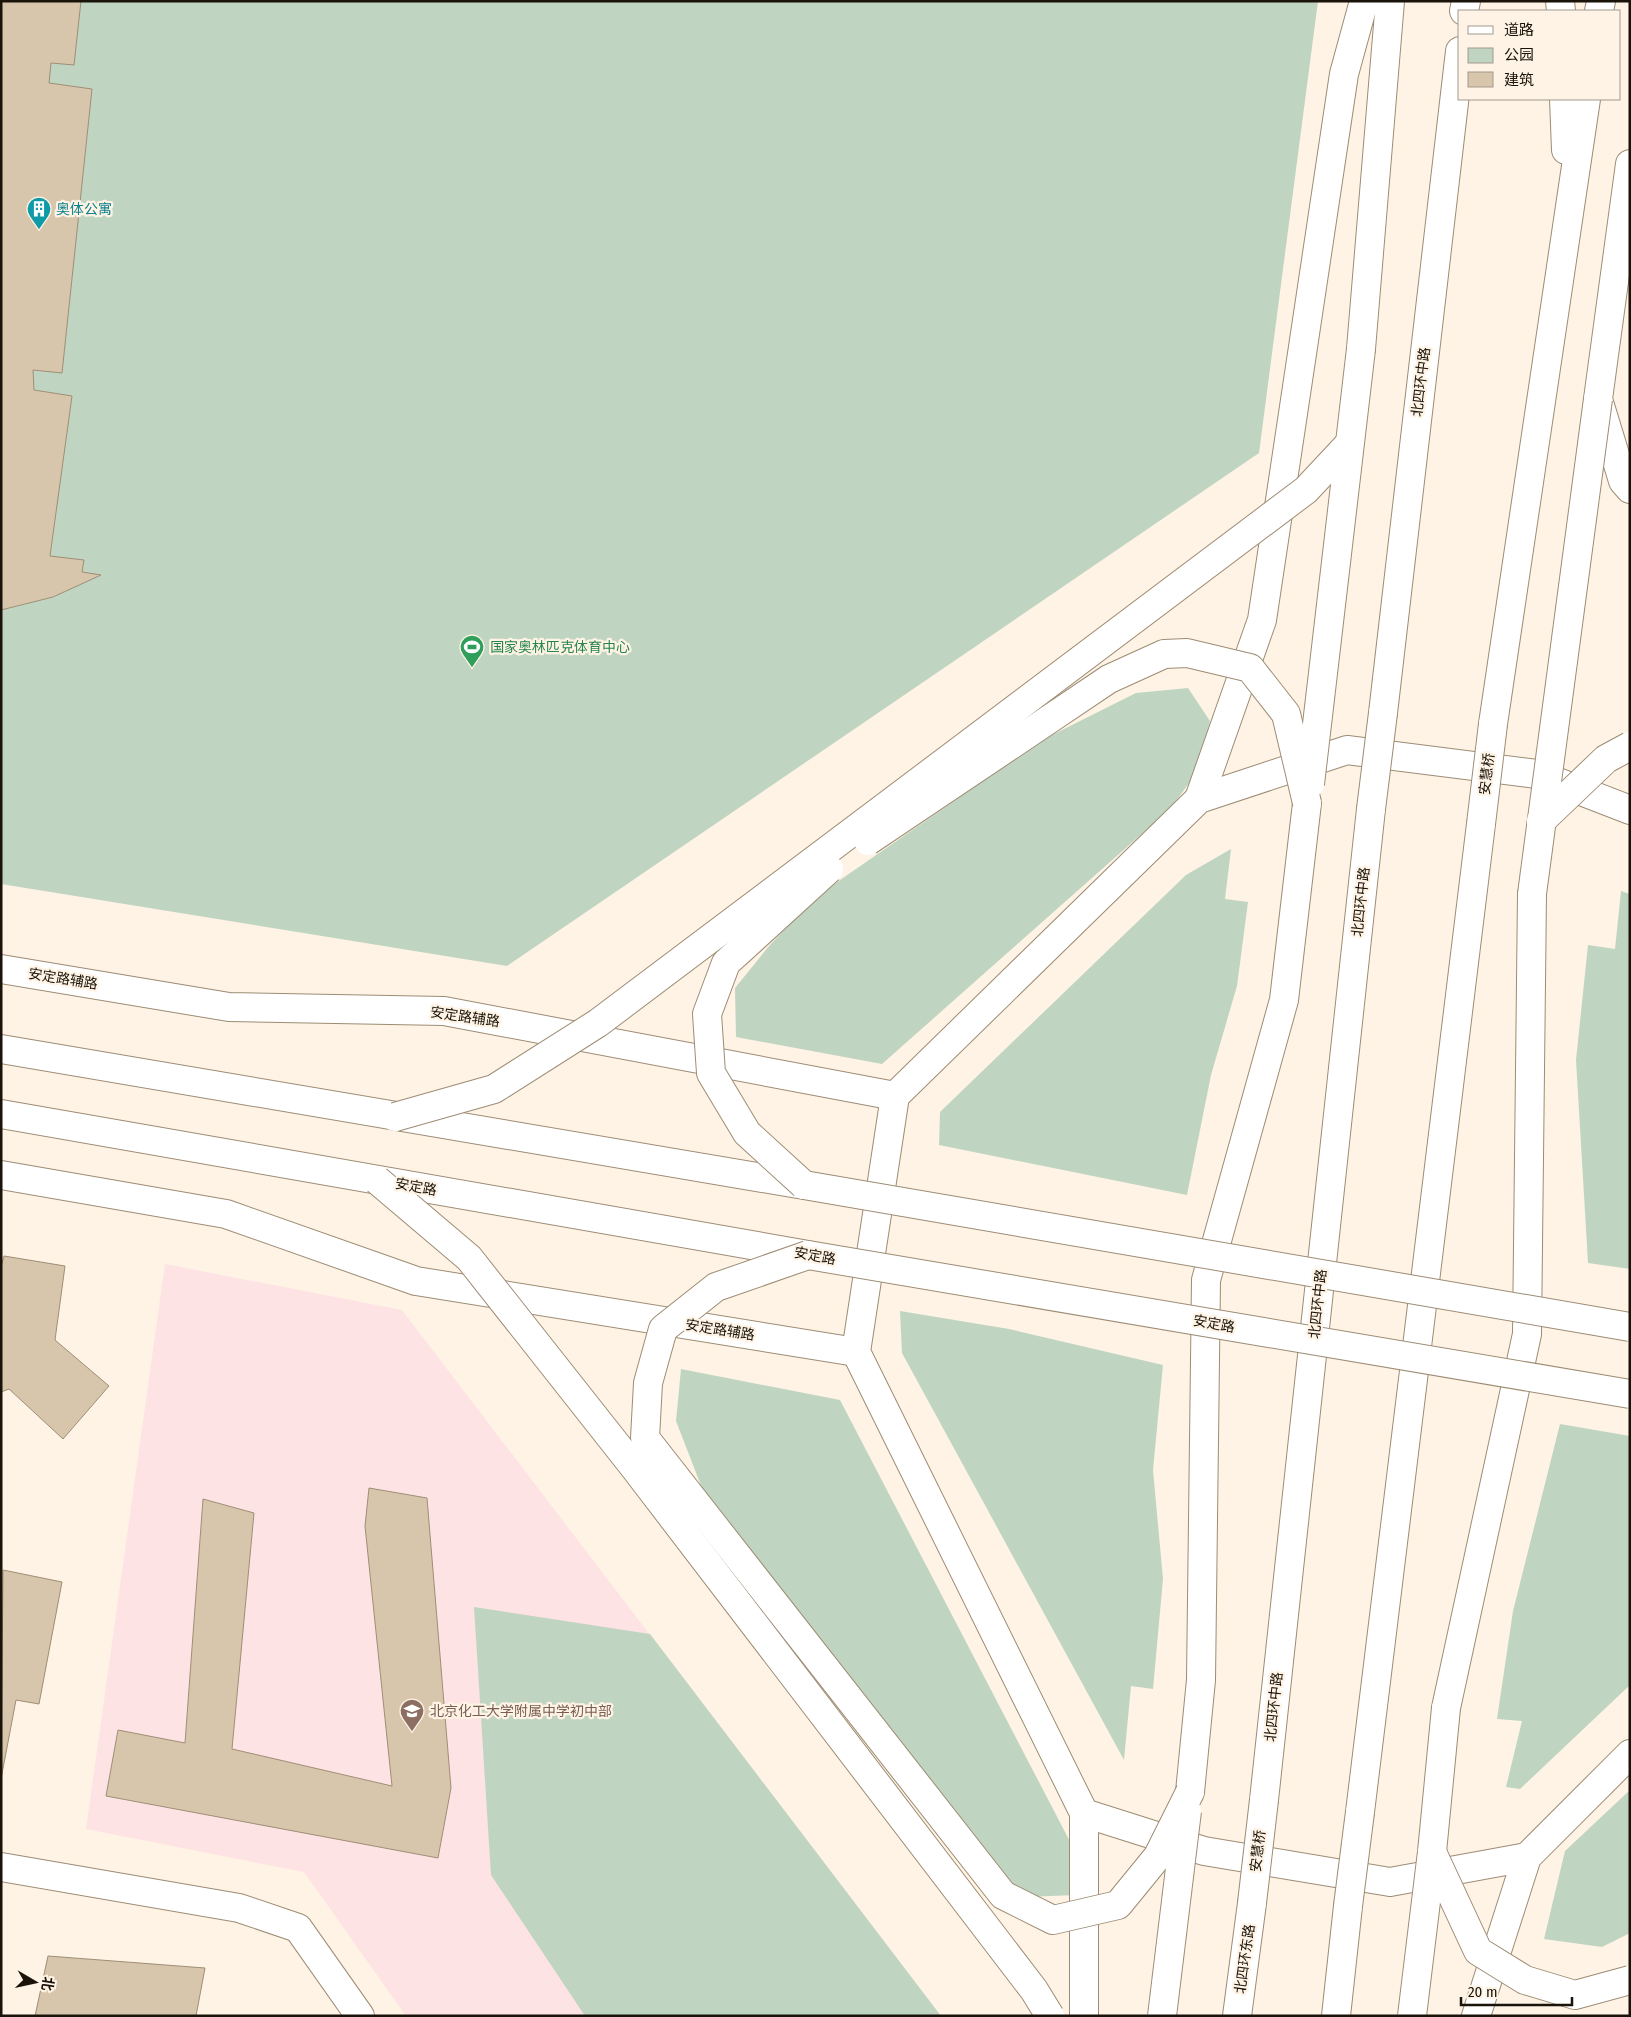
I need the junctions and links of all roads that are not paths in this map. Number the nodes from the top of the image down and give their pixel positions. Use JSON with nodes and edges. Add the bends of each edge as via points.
{"nodes":[{"id":1,"x":1364,"y":1,"type":"edge"},
{"id":2,"x":1390,"y":1,"type":"edge"},
{"id":3,"x":1458,"y":68,"type":"edge"},
{"id":4,"x":1564,"y":100,"type":"edge"},
{"id":5,"x":1586,"y":100,"type":"edge"},
{"id":6,"x":1630,"y":164,"type":"edge"},
{"id":7,"x":1568,"y":217,"type":"junction"},
{"id":8,"x":1598,"y":399,"type":"junction"},
{"id":9,"x":1349,"y":444,"type":"junction"},
{"id":10,"x":1630,"y":489,"type":"edge"},
{"id":11,"x":1630,"y":746,"type":"edge"},
{"id":12,"x":1199,"y":799,"type":"junction"},
{"id":13,"x":1307,"y":803,"type":"junction"},
{"id":14,"x":1630,"y":810,"type":"edge"},
{"id":15,"x":1541,"y":821,"type":"junction"},
{"id":16,"x":1,"y":969,"type":"edge"},
{"id":17,"x":1,"y":1049,"type":"edge"},
{"id":18,"x":895,"y":1096,"type":"junction"},
{"id":19,"x":1,"y":1114,"type":"edge"},
{"id":20,"x":395,"y":1117,"type":"junction"},
{"id":21,"x":1,"y":1175,"type":"edge"},
{"id":22,"x":377,"y":1180,"type":"junction"},
{"id":23,"x":804,"y":1185,"type":"junction"},
{"id":24,"x":808,"y":1255,"type":"junction"},
{"id":25,"x":1630,"y":1327,"type":"edge"},
{"id":26,"x":856,"y":1352,"type":"junction"},
{"id":27,"x":1630,"y":1394,"type":"edge"},
{"id":28,"x":1630,"y":1754,"type":"edge"},
{"id":29,"x":1190,"y":1792,"type":"junction"},
{"id":30,"x":1264,"y":1800,"type":"joint"},
{"id":31,"x":1084,"y":1813,"type":"junction"},
{"id":32,"x":1432,"y":1852,"type":"junction"},
{"id":33,"x":1527,"y":1857,"type":"junction"},
{"id":34,"x":1,"y":1867,"type":"edge"},
{"id":35,"x":1252,"y":1903,"type":"joint"},
{"id":36,"x":1630,"y":1980,"type":"edge"},
{"id":37,"x":360,"y":2016,"type":"edge"},
{"id":38,"x":1050,"y":2016,"type":"edge"},
{"id":39,"x":1084,"y":2016,"type":"edge"},
{"id":40,"x":1162,"y":2016,"type":"edge"},
{"id":41,"x":1237,"y":2016,"type":"edge"},
{"id":42,"x":1336,"y":2016,"type":"edge"},
{"id":43,"x":1412,"y":2016,"type":"edge"},
{"id":44,"x":1476,"y":2016,"type":"edge"}],
"edges":[{"from":1,"to":12,"type":"main road","via":[[1344,74],[1262,620]]},
{"from":2,"to":9,"type":"main road","bridge":true},
{"from":3,"to":30,"type":"main road","name":"北四环中路","bridge":true,"via":[[1371,809]]},
{"from":4,"to":7,"type":"main road"},
{"from":5,"to":7,"type":"main road"},
{"from":6,"to":8,"type":"main road"},
{"from":7,"to":42,"type":"main road","name":"安慧桥","bridge":true,"via":[[1480,824]]},
{"from":8,"to":10,"type":"main road","via":[[1623,481]]},
{"from":8,"to":15,"type":"main road","bridge":true},
{"from":9,"to":13,"type":"main road","bridge":true},
{"from":9,"to":20,"type":"main road","bridge":true,"via":[[1306,490],[598,1023],[494,1089]]},
{"from":11,"to":15,"type":"main road","bridge":true,"via":[[1606,759]]},
{"from":12,"to":14,"type":"main road","via":[[1347,750],[1537,774]]},
{"from":12,"to":18,"type":"main road"},
{"from":13,"to":23,"type":"main road","bridge":true,"via":[[1286,714],[1250,668],[1187,653],[1164,654],[1108,679],[832,866],[726,963],[707,1014],[711,1073],[747,1133]]},
{"from":13,"to":29,"type":"main road","via":[[1284,1000],[1206,1280],[1201,1680]]},
{"from":15,"to":32,"type":"main road","bridge":true,"via":[[1532,894],[1527,1334],[1446,1708]]},
{"from":16,"to":18,"type":"main road","name":"安定路辅路","via":[[230,1007],[444,1011]]},
{"from":17,"to":20,"type":"main road"},
{"from":18,"to":26,"type":"main road"},
{"from":19,"to":22,"type":"main road","name":"安定路"},
{"from":20,"to":23,"type":"main road","bridge":true},
{"from":21,"to":26,"type":"main road","name":"安定路辅路","via":[[226,1214],[416,1281]]},
{"from":22,"to":24,"type":"main road","name":"安定路","bridge":true},
{"from":22,"to":38,"type":"main road","bridge":true,"via":[[469,1258],[640,1475],[1034,1990]]},
{"from":23,"to":25,"type":"main road","bridge":true},
{"from":24,"to":27,"type":"main road","name":"安定路","bridge":true},
{"from":24,"to":29,"type":"main road","bridge":true,"via":[[716,1287],[663,1329],[648,1383],[645,1438],[1003,1894],[1053,1920],[1118,1905],[1158,1856]]},
{"from":26,"to":31,"type":"main road"},
{"from":28,"to":33,"type":"main road"},
{"from":29,"to":40,"type":"main road","bridge":true},
{"from":30,"to":35,"type":"main road","name":"安慧桥","bridge":true},
{"from":31,"to":33,"type":"main road","via":[[1204,1851],[1390,1882]]},
{"from":31,"to":39,"type":"main road"},
{"from":32,"to":36,"type":"main road","bridge":true,"via":[[1478,1951],[1525,1980],[1574,1995]]},
{"from":32,"to":43,"type":"main road","bridge":true},
{"from":33,"to":44,"type":"main road"},
{"from":34,"to":37,"type":"main road","via":[[239,1908],[298,1928]]},
{"from":35,"to":41,"type":"main road","name":"北四环东路"}]}
